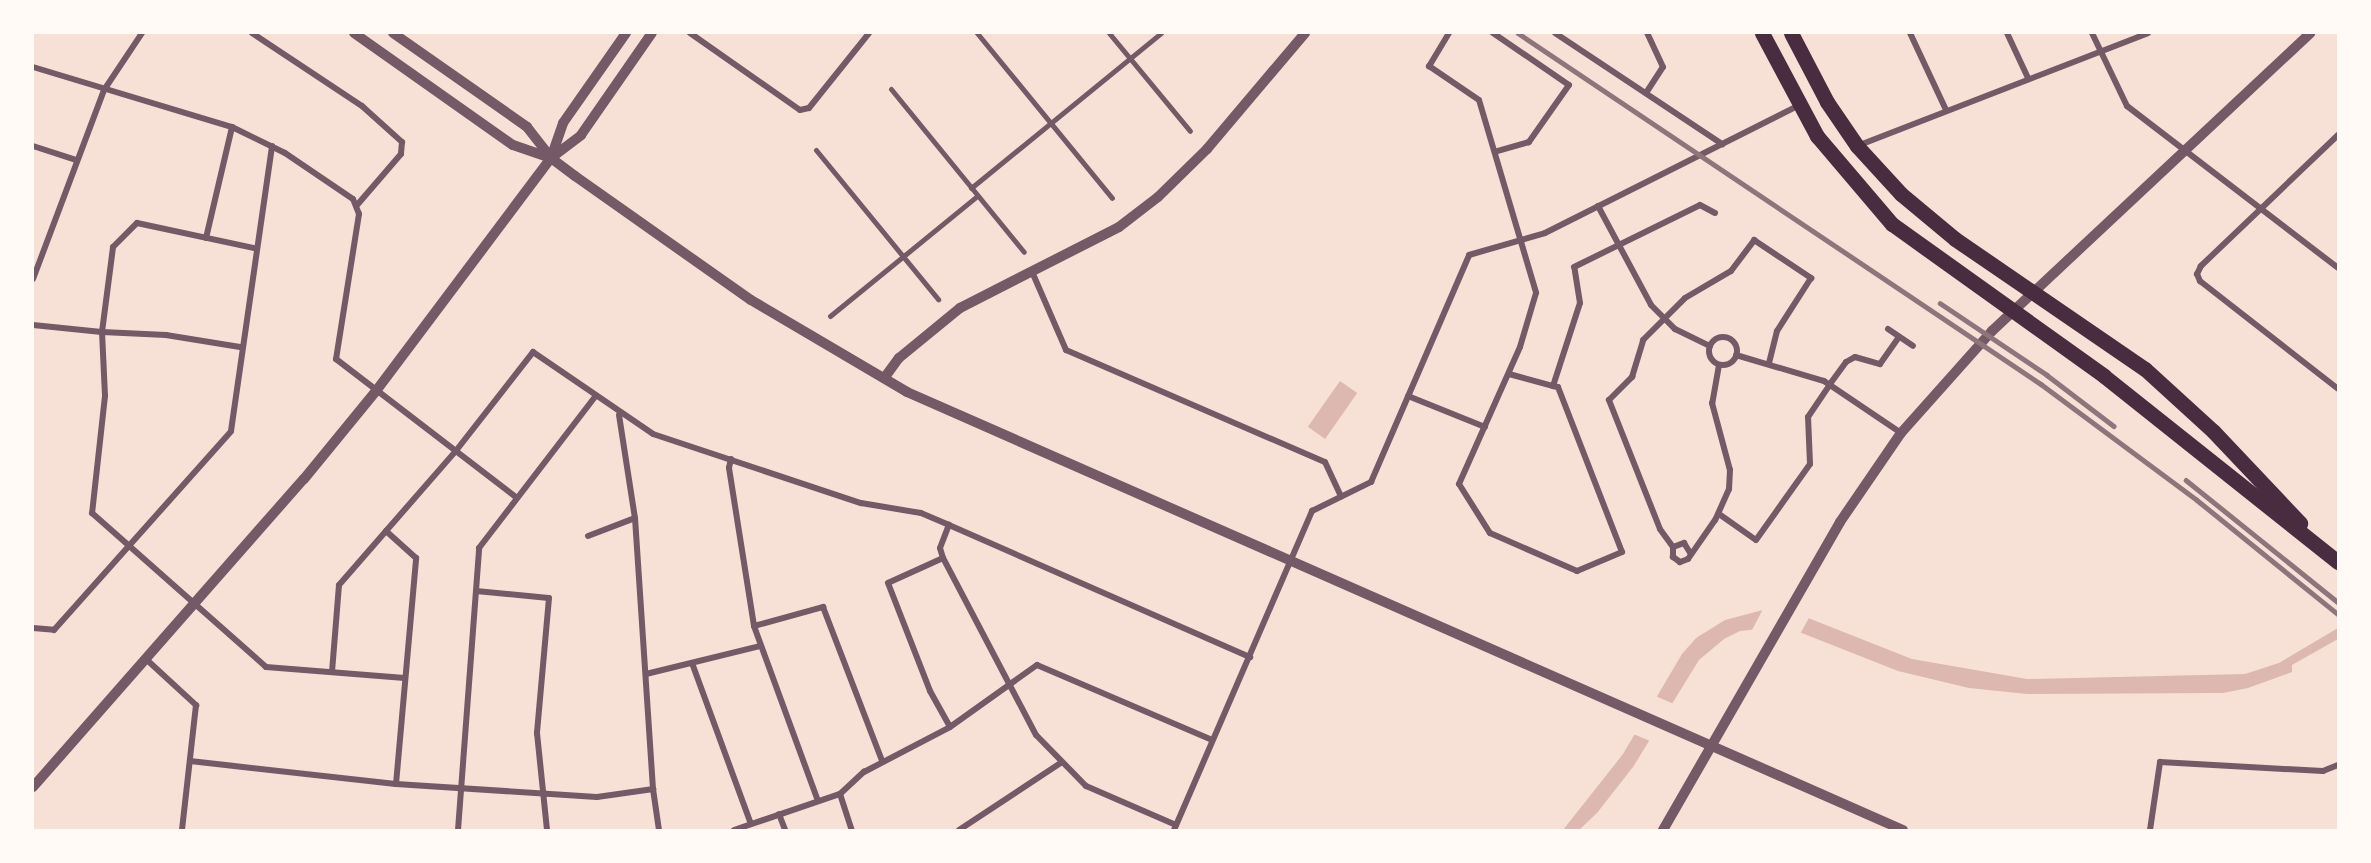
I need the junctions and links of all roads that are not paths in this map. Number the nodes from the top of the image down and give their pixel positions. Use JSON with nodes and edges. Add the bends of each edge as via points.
{"nodes":[{"id":1,"x":142,"y":33,"type":"edge"},
{"id":2,"x":252,"y":33,"type":"edge"},
{"id":3,"x":354,"y":33,"type":"edge"},
{"id":4,"x":393,"y":33,"type":"edge"},
{"id":5,"x":626,"y":33,"type":"edge"},
{"id":6,"x":652,"y":33,"type":"edge"},
{"id":7,"x":690,"y":33,"type":"edge"},
{"id":8,"x":869,"y":33,"type":"edge"},
{"id":9,"x":977,"y":33,"type":"edge"},
{"id":10,"x":1109,"y":33,"type":"edge"},
{"id":11,"x":1161,"y":33,"type":"edge"},
{"id":12,"x":1305,"y":33,"type":"edge"},
{"id":13,"x":1449,"y":33,"type":"edge"},
{"id":14,"x":1493,"y":33,"type":"edge"},
{"id":15,"x":1556,"y":33,"type":"edge"},
{"id":16,"x":1647,"y":33,"type":"edge"},
{"id":17,"x":1762,"y":33,"type":"edge"},
{"id":18,"x":1791,"y":33,"type":"edge"},
{"id":19,"x":1910,"y":33,"type":"edge"},
{"id":20,"x":2007,"y":33,"type":"edge"},
{"id":21,"x":2092,"y":33,"type":"edge"},
{"id":22,"x":2148,"y":33,"type":"edge"},
{"id":23,"x":2310,"y":33,"type":"edge"},
{"id":24,"x":2101,"y":52,"type":"junction"},
{"id":25,"x":1130,"y":58,"type":"junction"},
{"id":26,"x":33,"y":67,"type":"edge"},
{"id":27,"x":2028,"y":78,"type":"junction"},
{"id":28,"x":891,"y":89,"type":"dead end"},
{"id":29,"x":104,"y":90,"type":"junction"},
{"id":30,"x":1646,"y":93,"type":"junction"},
{"id":31,"x":1798,"y":106,"type":"junction"},
{"id":32,"x":1946,"y":110,"type":"junction"},
{"id":33,"x":1051,"y":123,"type":"junction"},
{"id":34,"x":232,"y":127,"type":"junction"},
{"id":35,"x":1190,"y":131,"type":"dead end"},
{"id":36,"x":2338,"y":135,"type":"edge"},
{"id":37,"x":2332,"y":141,"type":"junction"},
{"id":38,"x":1722,"y":144,"type":"junction"},
{"id":39,"x":33,"y":146,"type":"edge"},
{"id":40,"x":272,"y":146,"type":"junction"},
{"id":41,"x":1857,"y":146,"type":"junction"},
{"id":42,"x":2338,"y":146,"type":"edge"},
{"id":43,"x":816,"y":150,"type":"dead end"},
{"id":44,"x":2186,"y":150,"type":"junction"},
{"id":45,"x":1496,"y":152,"type":"junction"},
{"id":46,"x":551,"y":158,"type":"junction"},
{"id":47,"x":76,"y":160,"type":"junction"},
{"id":48,"x":971,"y":188,"type":"junction"},
{"id":49,"x":977,"y":196,"type":"junction"},
{"id":50,"x":1112,"y":198,"type":"dead end"},
{"id":51,"x":358,"y":204,"type":"junction"},
{"id":52,"x":1598,"y":206,"type":"junction"},
{"id":53,"x":2261,"y":208,"type":"junction"},
{"id":54,"x":1715,"y":213,"type":"dead end"},
{"id":55,"x":206,"y":238,"type":"junction"},
{"id":56,"x":1520,"y":240,"type":"junction"},
{"id":57,"x":1618,"y":246,"type":"junction"},
{"id":58,"x":254,"y":248,"type":"junction"},
{"id":59,"x":1024,"y":252,"type":"dead end"},
{"id":60,"x":903,"y":255,"type":"junction"},
{"id":61,"x":2338,"y":268,"type":"edge"},
{"id":62,"x":1033,"y":274,"type":"junction"},
{"id":63,"x":33,"y":279,"type":"edge"},
{"id":64,"x":2037,"y":291,"type":"junction"},
{"id":65,"x":938,"y":299,"type":"dead end"},
{"id":66,"x":2014,"y":310,"type":"junction"},
{"id":67,"x":830,"y":316,"type":"dead end"},
{"id":68,"x":1664,"y":319,"type":"junction"},
{"id":69,"x":33,"y":325,"type":"edge"},
{"id":70,"x":1888,"y":329,"type":"dead end"},
{"id":71,"x":102,"y":332,"type":"junction"},
{"id":72,"x":1899,"y":337,"type":"junction"},
{"id":73,"x":1710,"y":346,"type":"junction"},
{"id":74,"x":1913,"y":346,"type":"dead end"},
{"id":75,"x":240,"y":347,"type":"junction"},
{"id":76,"x":1736,"y":355,"type":"junction"},
{"id":77,"x":1769,"y":364,"type":"junction"},
{"id":78,"x":1719,"y":365,"type":"junction"},
{"id":79,"x":1509,"y":374,"type":"junction"},
{"id":80,"x":885,"y":377,"type":"junction"},
{"id":81,"x":1830,"y":384,"type":"junction"},
{"id":82,"x":1553,"y":386,"type":"junction"},
{"id":83,"x":2338,"y":389,"type":"edge"},
{"id":84,"x":376,"y":391,"type":"junction"},
{"id":85,"x":1408,"y":396,"type":"junction"},
{"id":86,"x":596,"y":397,"type":"junction"},
{"id":87,"x":620,"y":415,"type":"junction"},
{"id":88,"x":1485,"y":427,"type":"junction"},
{"id":89,"x":1901,"y":433,"type":"junction"},
{"id":90,"x":455,"y":452,"type":"junction"},
{"id":91,"x":731,"y":459,"type":"junction"},
{"id":92,"x":1341,"y":496,"type":"junction"},
{"id":93,"x":517,"y":498,"type":"junction"},
{"id":94,"x":1719,"y":514,"type":"junction"},
{"id":95,"x":635,"y":518,"type":"junction"},
{"id":96,"x":949,"y":525,"type":"junction"},
{"id":97,"x":386,"y":531,"type":"junction"},
{"id":98,"x":588,"y":536,"type":"dead end"},
{"id":99,"x":129,"y":546,"type":"junction"},
{"id":100,"x":1673,"y":547,"type":"junction"},
{"id":101,"x":1691,"y":554,"type":"junction"},
{"id":102,"x":943,"y":558,"type":"junction"},
{"id":103,"x":2333,"y":558,"type":"edge"},
{"id":104,"x":1291,"y":561,"type":"junction"},
{"id":105,"x":476,"y":591,"type":"junction"},
{"id":106,"x":196,"y":605,"type":"junction"},
{"id":107,"x":754,"y":626,"type":"junction"},
{"id":108,"x":33,"y":628,"type":"edge"},
{"id":109,"x":760,"y":646,"type":"junction"},
{"id":110,"x":1250,"y":657,"type":"junction"},
{"id":111,"x":147,"y":660,"type":"junction"},
{"id":112,"x":692,"y":663,"type":"junction"},
{"id":113,"x":332,"y":672,"type":"junction"},
{"id":114,"x":646,"y":674,"type":"junction"},
{"id":115,"x":405,"y":678,"type":"junction"},
{"id":116,"x":1010,"y":685,"type":"junction"},
{"id":117,"x":950,"y":727,"type":"junction"},
{"id":118,"x":1212,"y":740,"type":"junction"},
{"id":119,"x":1712,"y":745,"type":"junction"},
{"id":120,"x":190,"y":761,"type":"junction"},
{"id":121,"x":882,"y":761,"type":"junction"},
{"id":122,"x":1062,"y":762,"type":"junction"},
{"id":123,"x":2338,"y":765,"type":"edge"},
{"id":124,"x":396,"y":784,"type":"junction"},
{"id":125,"x":33,"y":787,"type":"edge"},
{"id":126,"x":460,"y":789,"type":"junction"},
{"id":127,"x":652,"y":789,"type":"junction"},
{"id":128,"x":544,"y":793,"type":"junction"},
{"id":129,"x":840,"y":794,"type":"junction"},
{"id":130,"x":818,"y":801,"type":"junction"},
{"id":131,"x":779,"y":814,"type":"junction"},
{"id":132,"x":751,"y":824,"type":"junction"},
{"id":133,"x":1175,"y":827,"type":"edge"},
{"id":134,"x":2153,"y":828,"type":"edge"},
{"id":135,"x":182,"y":830,"type":"edge"},
{"id":136,"x":458,"y":830,"type":"edge"},
{"id":137,"x":548,"y":830,"type":"edge"},
{"id":138,"x":660,"y":830,"type":"edge"},
{"id":139,"x":734,"y":830,"type":"edge"},
{"id":140,"x":784,"y":830,"type":"edge"},
{"id":141,"x":852,"y":830,"type":"edge"},
{"id":142,"x":959,"y":830,"type":"edge"},
{"id":143,"x":1663,"y":830,"type":"edge"},
{"id":144,"x":1904,"y":830,"type":"edge"}],
"edges":[{"from":1,"to":29,"type":"street"},
{"from":2,"to":51,"type":"street","via":[[362,106],[402,142],[401,154]]},
{"from":3,"to":46,"type":"street","via":[[513,145]]},
{"from":4,"to":46,"type":"street","via":[[527,127]]},
{"from":5,"to":46,"type":"street","via":[[563,123]]},
{"from":6,"to":46,"type":"street","via":[[581,135]]},
{"from":7,"to":8,"type":"street","via":[[800,110],[809,108]]},
{"from":9,"to":33,"type":"street"},
{"from":10,"to":25,"type":"street"},
{"from":11,"to":25,"type":"street"},
{"from":12,"to":62,"type":"street","via":[[1208,149],[1158,197],[1119,227]]},
{"from":13,"to":45,"type":"street","via":[[1429,66],[1479,100]]},
{"from":14,"to":45,"type":"street","via":[[1569,85],[1529,142]]},
{"from":15,"to":30,"type":"street"},
{"from":16,"to":30,"type":"street","via":[[1663,67]]},
{"from":17,"to":31,"type":"main road"},
{"from":18,"to":41,"type":"main road","via":[[1827,102]]},
{"from":19,"to":32,"type":"street"},
{"from":20,"to":27,"type":"street"},
{"from":21,"to":24,"type":"street"},
{"from":22,"to":24,"type":"street"},
{"from":23,"to":44,"type":"street"},
{"from":24,"to":27,"type":"street"},
{"from":24,"to":44,"type":"street","via":[[2127,106]]},
{"from":25,"to":33,"type":"street"},
{"from":25,"to":35,"type":"street"},
{"from":26,"to":29,"type":"street"},
{"from":27,"to":32,"type":"street"},
{"from":28,"to":48,"type":"street"},
{"from":29,"to":34,"type":"street"},
{"from":29,"to":47,"type":"street"},
{"from":30,"to":38,"type":"street"},
{"from":31,"to":38,"type":"street"},
{"from":31,"to":66,"type":"main road","via":[[1838,165],[1892,224]]},
{"from":32,"to":41,"type":"street"},
{"from":33,"to":48,"type":"street"},
{"from":33,"to":50,"type":"street"},
{"from":34,"to":40,"type":"street"},
{"from":34,"to":55,"type":"street"},
{"from":36,"to":37,"type":"street"},
{"from":37,"to":42,"type":"street"},
{"from":37,"to":53,"type":"street"},
{"from":38,"to":52,"type":"street"},
{"from":39,"to":47,"type":"street"},
{"from":40,"to":51,"type":"street"},
{"from":40,"to":58,"type":"street"},
{"from":41,"to":64,"type":"main road","via":[[1931,220]]},
{"from":43,"to":60,"type":"street"},
{"from":44,"to":53,"type":"street"},
{"from":44,"to":64,"type":"street"},
{"from":45,"to":56,"type":"street"},
{"from":46,"to":80,"type":"street","via":[[790,326]]},
{"from":46,"to":84,"type":"street"},
{"from":47,"to":63,"type":"street"},
{"from":48,"to":49,"type":"street"},
{"from":49,"to":59,"type":"street"},
{"from":49,"to":60,"type":"street"},
{"from":51,"to":84,"type":"street","via":[[336,359]]},
{"from":52,"to":56,"type":"street"},
{"from":52,"to":57,"type":"street"},
{"from":53,"to":61,"type":"street"},
{"from":53,"to":83,"type":"street","via":[[2197,274],[2200,281]]},
{"from":54,"to":57,"type":"street","via":[[1700,205]]},
{"from":55,"to":58,"type":"street"},
{"from":55,"to":71,"type":"street","via":[[137,223],[113,247]]},
{"from":56,"to":79,"type":"street","via":[[1536,293]]},
{"from":56,"to":85,"type":"street","via":[[1469,255]]},
{"from":57,"to":68,"type":"street","via":[[1645,297]]},
{"from":57,"to":82,"type":"street","via":[[1574,267],[1580,303]]},
{"from":58,"to":75,"type":"street"},
{"from":60,"to":65,"type":"street"},
{"from":60,"to":67,"type":"street"},
{"from":62,"to":80,"type":"street","via":[[960,308],[899,358]]},
{"from":62,"to":92,"type":"street","via":[[1066,350],[1325,462]]},
{"from":64,"to":66,"type":"street"},
{"from":64,"to":103,"type":"main road","via":[[2113,344],[2179,398]]},
{"from":66,"to":89,"type":"street"},
{"from":66,"to":103,"type":"main road","via":[[2104,376]]},
{"from":68,"to":73,"type":"street","via":[[1687,337]]},
{"from":68,"to":77,"type":"street","via":[[1685,298],[1731,271],[1754,240],[1811,278],[1777,331]]},
{"from":68,"to":100,"type":"street","via":[[1643,340],[1632,377],[1609,400],[1660,529]]},
{"from":69,"to":71,"type":"street"},
{"from":70,"to":72,"type":"street"},
{"from":71,"to":75,"type":"street","via":[[166,335]]},
{"from":71,"to":99,"type":"street","via":[[105,396],[92,513]]},
{"from":72,"to":74,"type":"street"},
{"from":72,"to":81,"type":"street","via":[[1880,364],[1855,357],[1846,362]]},
{"from":73,"to":76,"type":"street","via":[[1719,338],[1727,338],[1736,347]]},
{"from":73,"to":78,"type":"street","via":[[1711,358]]},
{"from":75,"to":99,"type":"street","via":[[231,431]]},
{"from":76,"to":77,"type":"street"},
{"from":76,"to":78,"type":"street","via":[[1730,363]]},
{"from":77,"to":81,"type":"street"},
{"from":78,"to":94,"type":"street","via":[[1712,403],[1730,477]]},
{"from":79,"to":82,"type":"street"},
{"from":79,"to":88,"type":"street"},
{"from":80,"to":104,"type":"street","via":[[907,392],[1007,438]]},
{"from":81,"to":89,"type":"street"},
{"from":81,"to":94,"type":"street","via":[[1808,417],[1810,464],[1768,527],[1756,540]]},
{"from":82,"to":88,"type":"street","via":[[1558,387],[1622,552],[1577,571],[1490,533],[1459,484]]},
{"from":84,"to":90,"type":"street"},
{"from":84,"to":106,"type":"street"},
{"from":85,"to":88,"type":"street"},
{"from":85,"to":92,"type":"street","via":[[1371,482]]},
{"from":86,"to":87,"type":"street"},
{"from":86,"to":90,"type":"street","via":[[533,351]]},
{"from":86,"to":93,"type":"street"},
{"from":87,"to":91,"type":"street","via":[[652,434]]},
{"from":87,"to":95,"type":"street"},
{"from":89,"to":119,"type":"street","via":[[1840,522]]},
{"from":90,"to":93,"type":"street"},
{"from":90,"to":97,"type":"street"},
{"from":91,"to":96,"type":"street","via":[[861,503],[921,513]]},
{"from":91,"to":107,"type":"street","via":[[729,468]]},
{"from":92,"to":104,"type":"street","via":[[1312,511]]},
{"from":93,"to":105,"type":"street","via":[[479,548]]},
{"from":94,"to":101,"type":"street"},
{"from":95,"to":98,"type":"street"},
{"from":95,"to":114,"type":"street"},
{"from":96,"to":102,"type":"street","via":[[939,548]]},
{"from":96,"to":110,"type":"street"},
{"from":97,"to":113,"type":"street","via":[[339,585]]},
{"from":97,"to":115,"type":"street","via":[[416,558]]},
{"from":99,"to":106,"type":"street"},
{"from":99,"to":108,"type":"street","via":[[54,630]]},
{"from":100,"to":101,"type":"street","via":[[1684,543]]},
{"from":100,"to":101,"type":"street","via":[[1677,561],[1686,561]]},
{"from":102,"to":116,"type":"street"},
{"from":102,"to":117,"type":"street","via":[[888,583],[930,691]]},
{"from":104,"to":110,"type":"street"},
{"from":104,"to":119,"type":"street"},
{"from":105,"to":126,"type":"street"},
{"from":105,"to":128,"type":"street","via":[[549,598],[537,734]]},
{"from":106,"to":111,"type":"street"},
{"from":106,"to":113,"type":"street","via":[[266,667]]},
{"from":107,"to":109,"type":"street"},
{"from":107,"to":121,"type":"street","via":[[823,607]]},
{"from":109,"to":112,"type":"street"},
{"from":109,"to":130,"type":"street"},
{"from":110,"to":118,"type":"street"},
{"from":111,"to":120,"type":"street","via":[[196,705]]},
{"from":111,"to":125,"type":"street"},
{"from":112,"to":114,"type":"street"},
{"from":112,"to":132,"type":"street"},
{"from":113,"to":115,"type":"street"},
{"from":114,"to":127,"type":"street"},
{"from":115,"to":124,"type":"street"},
{"from":116,"to":117,"type":"street"},
{"from":116,"to":118,"type":"street","via":[[1037,666]]},
{"from":116,"to":122,"type":"street","via":[[1036,735]]},
{"from":117,"to":121,"type":"street"},
{"from":118,"to":133,"type":"street"},
{"from":119,"to":143,"type":"street"},
{"from":119,"to":144,"type":"street"},
{"from":120,"to":124,"type":"street"},
{"from":120,"to":135,"type":"street"},
{"from":121,"to":129,"type":"street"},
{"from":122,"to":133,"type":"street","via":[[1086,786]]},
{"from":122,"to":142,"type":"street"},
{"from":123,"to":134,"type":"street","via":[[2323,771],[2160,762]]},
{"from":124,"to":126,"type":"street"},
{"from":126,"to":128,"type":"street"},
{"from":126,"to":136,"type":"street"},
{"from":127,"to":128,"type":"street","via":[[597,797]]},
{"from":127,"to":138,"type":"street"},
{"from":128,"to":137,"type":"street"},
{"from":129,"to":130,"type":"street"},
{"from":129,"to":141,"type":"street"},
{"from":130,"to":131,"type":"street"},
{"from":131,"to":132,"type":"street"},
{"from":131,"to":140,"type":"street"},
{"from":132,"to":139,"type":"street"}]}
